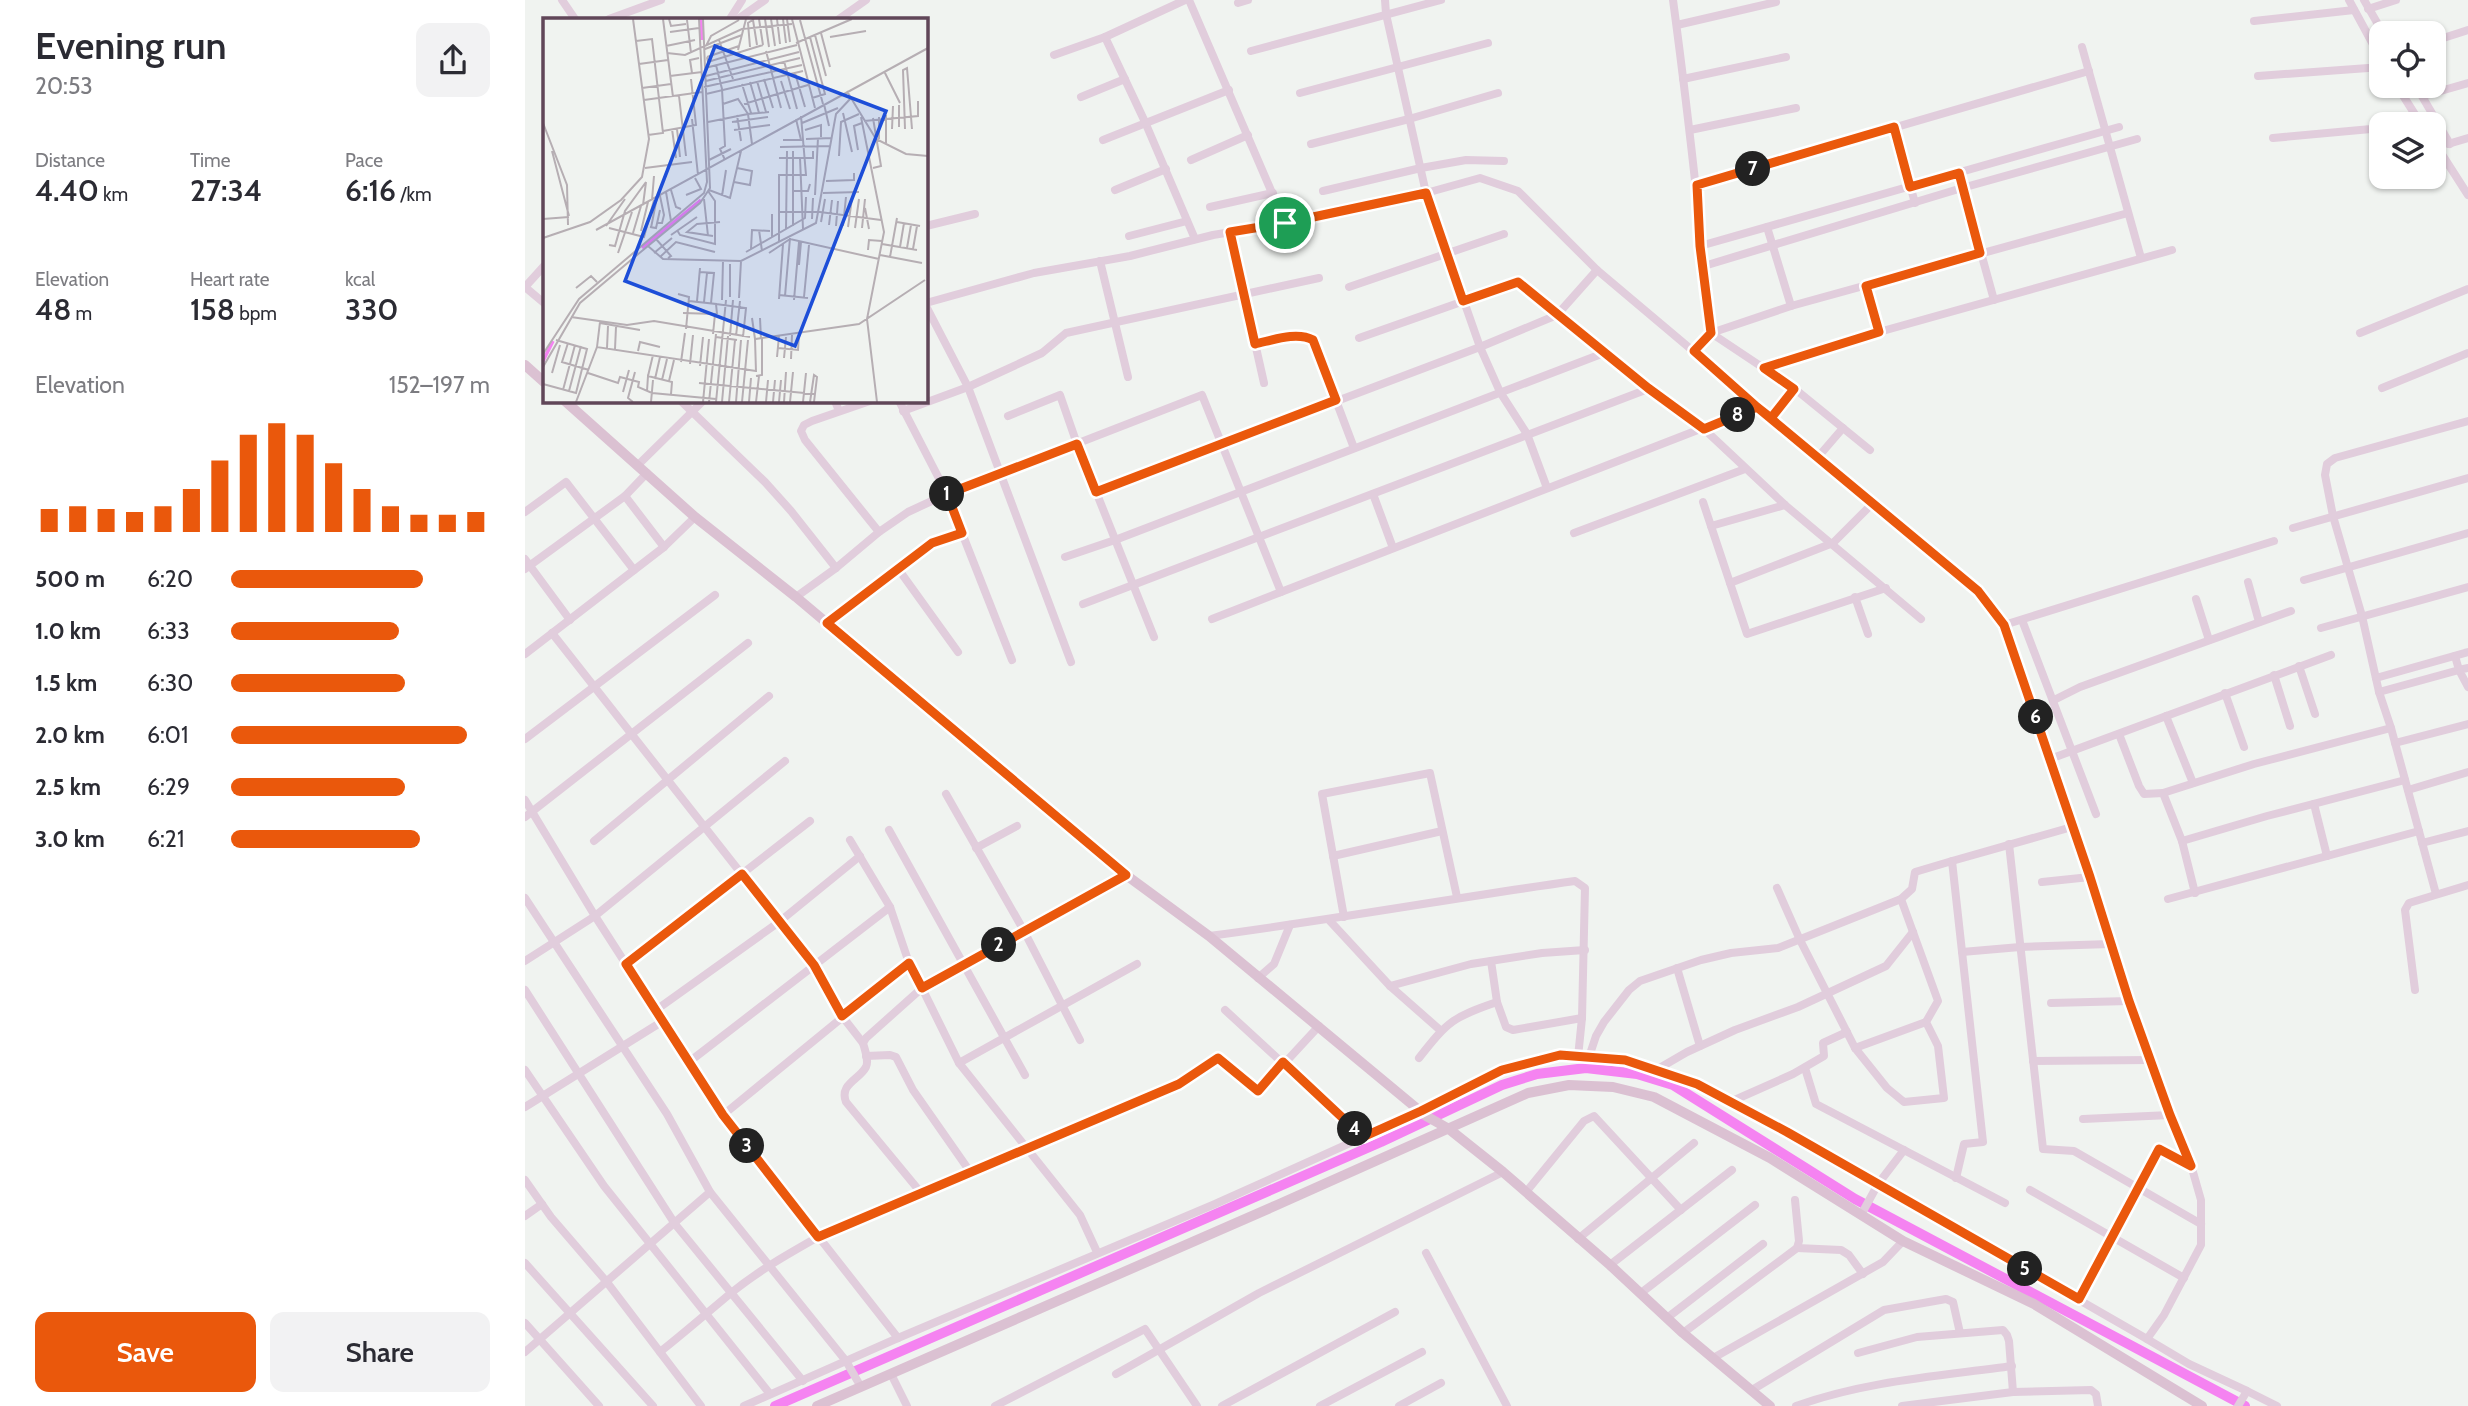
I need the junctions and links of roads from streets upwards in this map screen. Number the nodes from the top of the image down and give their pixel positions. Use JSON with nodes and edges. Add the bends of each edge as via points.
{"nodes":[{"id":1,"x":562,"y":0,"type":"edge"},
{"id":2,"x":661,"y":0,"type":"edge"},
{"id":3,"x":743,"y":0,"type":"edge"},
{"id":4,"x":765,"y":0,"type":"edge"},
{"id":5,"x":866,"y":0,"type":"edge"},
{"id":6,"x":1187,"y":0,"type":"edge"},
{"id":7,"x":1248,"y":0,"type":"edge"},
{"id":8,"x":1385,"y":0,"type":"edge"},
{"id":9,"x":1441,"y":0,"type":"edge"},
{"id":10,"x":1674,"y":0,"type":"edge"},
{"id":11,"x":2349,"y":0,"type":"edge"},
{"id":12,"x":2364,"y":0,"type":"edge"},
{"id":13,"x":2396,"y":0,"type":"edge"},
{"id":14,"x":1776,"y":2,"type":"dead end"},
{"id":15,"x":1238,"y":3,"type":"dead end"},
{"id":16,"x":2368,"y":9,"type":"junction"},
{"id":17,"x":2354,"y":10,"type":"junction"},
{"id":18,"x":1386,"y":14,"type":"junction"},
{"id":19,"x":574,"y":18,"type":"edge"},
{"id":20,"x":612,"y":18,"type":"edge"},
{"id":21,"x":731,"y":18,"type":"edge"},
{"id":22,"x":739,"y":18,"type":"edge"},
{"id":23,"x":840,"y":18,"type":"edge"},
{"id":24,"x":2254,"y":21,"type":"dead end"},
{"id":25,"x":2376,"y":21,"type":"edge"},
{"id":26,"x":1677,"y":25,"type":"junction"},
{"id":27,"x":2468,"y":30,"type":"edge"},
{"id":28,"x":1105,"y":37,"type":"junction"},
{"id":29,"x":2369,"y":37,"type":"edge"},
{"id":30,"x":2446,"y":37,"type":"edge"},
{"id":31,"x":1488,"y":43,"type":"dead end"},
{"id":32,"x":2082,"y":47,"type":"dead end"},
{"id":33,"x":1251,"y":51,"type":"dead end"},
{"id":34,"x":1054,"y":55,"type":"dead end"},
{"id":35,"x":1786,"y":57,"type":"dead end"},
{"id":36,"x":1398,"y":66,"type":"junction"},
{"id":37,"x":2369,"y":68,"type":"edge"},
{"id":38,"x":2089,"y":71,"type":"junction"},
{"id":39,"x":2259,"y":76,"type":"dead end"},
{"id":40,"x":1125,"y":79,"type":"junction"},
{"id":41,"x":1683,"y":79,"type":"junction"},
{"id":42,"x":2468,"y":83,"type":"edge"},
{"id":43,"x":2446,"y":89,"type":"edge"},
{"id":44,"x":1229,"y":90,"type":"junction"},
{"id":45,"x":1300,"y":93,"type":"dead end"},
{"id":46,"x":1498,"y":93,"type":"dead end"},
{"id":47,"x":1081,"y":97,"type":"dead end"},
{"id":48,"x":2424,"y":98,"type":"edge"},
{"id":49,"x":1796,"y":108,"type":"dead end"},
{"id":50,"x":1409,"y":119,"type":"junction"},
{"id":51,"x":1145,"y":122,"type":"junction"},
{"id":52,"x":1894,"y":127,"type":"junction"},
{"id":53,"x":2119,"y":127,"type":"dead end"},
{"id":54,"x":2369,"y":129,"type":"edge"},
{"id":55,"x":1690,"y":130,"type":"junction"},
{"id":56,"x":2106,"y":132,"type":"junction"},
{"id":57,"x":1248,"y":135,"type":"junction"},
{"id":58,"x":2273,"y":138,"type":"dead end"},
{"id":59,"x":2468,"y":138,"type":"edge"},
{"id":60,"x":2137,"y":139,"type":"dead end"},
{"id":61,"x":1103,"y":140,"type":"dead end"},
{"id":62,"x":1311,"y":144,"type":"dead end"},
{"id":63,"x":2446,"y":144,"type":"edge"},
{"id":64,"x":2450,"y":144,"type":"junction"},
{"id":65,"x":2110,"y":146,"type":"junction"},
{"id":66,"x":1191,"y":160,"type":"dead end"},
{"id":67,"x":1504,"y":161,"type":"dead end"},
{"id":68,"x":2446,"y":161,"type":"edge"},
{"id":69,"x":1166,"y":169,"type":"junction"},
{"id":70,"x":1422,"y":172,"type":"junction"},
{"id":71,"x":1959,"y":173,"type":"junction"},
{"id":72,"x":1697,"y":185,"type":"junction"},
{"id":73,"x":1910,"y":187,"type":"junction"},
{"id":74,"x":1962,"y":188,"type":"junction"},
{"id":75,"x":1426,"y":189,"type":"junction"},
{"id":76,"x":1115,"y":190,"type":"dead end"},
{"id":77,"x":1323,"y":191,"type":"dead end"},
{"id":78,"x":1273,"y":193,"type":"junction"},
{"id":79,"x":2468,"y":195,"type":"edge"},
{"id":80,"x":1915,"y":203,"type":"junction"},
{"id":81,"x":1210,"y":207,"type":"dead end"},
{"id":82,"x":2129,"y":213,"type":"junction"},
{"id":83,"x":975,"y":214,"type":"dead end"},
{"id":84,"x":1284,"y":220,"type":"junction"},
{"id":85,"x":927,"y":226,"type":"edge"},
{"id":86,"x":1767,"y":227,"type":"junction"},
{"id":87,"x":1191,"y":230,"type":"junction"},
{"id":88,"x":1230,"y":232,"type":"junction"},
{"id":89,"x":1504,"y":234,"type":"dead end"},
{"id":90,"x":1129,"y":236,"type":"dead end"},
{"id":91,"x":1700,"y":246,"type":"junction"},
{"id":92,"x":1773,"y":247,"type":"junction"},
{"id":93,"x":2172,"y":250,"type":"dead end"},
{"id":94,"x":1447,"y":253,"type":"junction"},
{"id":95,"x":1980,"y":253,"type":"junction"},
{"id":96,"x":2141,"y":258,"type":"junction"},
{"id":97,"x":1100,"y":261,"type":"junction"},
{"id":98,"x":1704,"y":266,"type":"junction"},
{"id":99,"x":543,"y":267,"type":"edge"},
{"id":100,"x":1597,"y":270,"type":"junction"},
{"id":101,"x":1319,"y":278,"type":"dead end"},
{"id":102,"x":1866,"y":286,"type":"junction"},
{"id":103,"x":525,"y":287,"type":"edge"},
{"id":104,"x":1349,"y":287,"type":"dead end"},
{"id":105,"x":2468,"y":289,"type":"edge"},
{"id":106,"x":1244,"y":293,"type":"junction"},
{"id":107,"x":1994,"y":300,"type":"junction"},
{"id":108,"x":1463,"y":301,"type":"junction"},
{"id":109,"x":543,"y":302,"type":"edge"},
{"id":110,"x":927,"y":304,"type":"edge"},
{"id":111,"x":927,"y":306,"type":"edge"},
{"id":112,"x":1791,"y":306,"type":"junction"},
{"id":113,"x":1557,"y":315,"type":"junction"},
{"id":114,"x":1114,"y":321,"type":"junction"},
{"id":115,"x":1879,"y":332,"type":"junction"},
{"id":116,"x":2360,"y":333,"type":"dead end"},
{"id":117,"x":1359,"y":338,"type":"dead end"},
{"id":118,"x":1702,"y":342,"type":"junction"},
{"id":119,"x":1255,"y":344,"type":"junction"},
{"id":120,"x":1481,"y":347,"type":"junction"},
{"id":121,"x":1604,"y":353,"type":"junction"},
{"id":122,"x":2468,"y":353,"type":"edge"},
{"id":123,"x":525,"y":365,"type":"edge"},
{"id":124,"x":1764,"y":368,"type":"junction"},
{"id":125,"x":1128,"y":377,"type":"dead end"},
{"id":126,"x":543,"y":381,"type":"edge"},
{"id":127,"x":1264,"y":383,"type":"dead end"},
{"id":128,"x":968,"y":387,"type":"junction"},
{"id":129,"x":1648,"y":388,"type":"junction"},
{"id":130,"x":2382,"y":388,"type":"dead end"},
{"id":131,"x":1794,"y":389,"type":"junction"},
{"id":132,"x":1500,"y":392,"type":"junction"},
{"id":133,"x":1336,"y":400,"type":"junction"},
{"id":134,"x":566,"y":402,"type":"edge"},
{"id":135,"x":682,"y":402,"type":"edge"},
{"id":136,"x":702,"y":402,"type":"edge"},
{"id":137,"x":835,"y":402,"type":"edge"},
{"id":138,"x":867,"y":402,"type":"edge"},
{"id":139,"x":899,"y":402,"type":"edge"},
{"id":140,"x":1757,"y":407,"type":"junction"},
{"id":141,"x":691,"y":411,"type":"junction"},
{"id":142,"x":839,"y":411,"type":"junction"},
{"id":143,"x":903,"y":411,"type":"junction"},
{"id":144,"x":1776,"y":411,"type":"junction"},
{"id":145,"x":1008,"y":416,"type":"dead end"},
{"id":146,"x":2468,"y":421,"type":"edge"},
{"id":147,"x":1843,"y":428,"type":"junction"},
{"id":148,"x":1704,"y":429,"type":"junction"},
{"id":149,"x":1527,"y":434,"type":"junction"},
{"id":150,"x":1077,"y":444,"type":"junction"},
{"id":151,"x":1222,"y":444,"type":"junction"},
{"id":152,"x":1354,"y":448,"type":"junction"},
{"id":153,"x":1870,"y":450,"type":"dead end"},
{"id":154,"x":1824,"y":451,"type":"junction"},
{"id":155,"x":638,"y":465,"type":"junction"},
{"id":156,"x":1745,"y":469,"type":"junction"},
{"id":157,"x":647,"y":473,"type":"junction"},
{"id":158,"x":999,"y":474,"type":"junction"},
{"id":159,"x":2468,"y":478,"type":"edge"},
{"id":160,"x":1547,"y":488,"type":"junction"},
{"id":161,"x":1241,"y":491,"type":"junction"},
{"id":162,"x":1096,"y":492,"type":"junction"},
{"id":163,"x":947,"y":494,"type":"junction"},
{"id":164,"x":1373,"y":494,"type":"junction"},
{"id":165,"x":625,"y":496,"type":"junction"},
{"id":166,"x":1703,"y":502,"type":"dead end"},
{"id":167,"x":1873,"y":503,"type":"junction"},
{"id":168,"x":1785,"y":505,"type":"junction"},
{"id":169,"x":525,"y":512,"type":"edge"},
{"id":170,"x":2333,"y":516,"type":"junction"},
{"id":171,"x":695,"y":517,"type":"junction"},
{"id":172,"x":595,"y":518,"type":"junction"},
{"id":173,"x":1711,"y":526,"type":"junction"},
{"id":174,"x":2293,"y":528,"type":"dead end"},
{"id":175,"x":879,"y":532,"type":"junction"},
{"id":176,"x":962,"y":533,"type":"junction"},
{"id":177,"x":1574,"y":533,"type":"dead end"},
{"id":178,"x":2468,"y":533,"type":"edge"},
{"id":179,"x":1259,"y":538,"type":"junction"},
{"id":180,"x":1115,"y":540,"type":"junction"},
{"id":181,"x":2274,"y":541,"type":"dead end"},
{"id":182,"x":1833,"y":543,"type":"junction"},
{"id":183,"x":664,"y":547,"type":"junction"},
{"id":184,"x":1394,"y":548,"type":"junction"},
{"id":185,"x":1065,"y":557,"type":"dead end"},
{"id":186,"x":527,"y":565,"type":"edge"},
{"id":187,"x":836,"y":568,"type":"junction"},
{"id":188,"x":2349,"y":568,"type":"junction"},
{"id":189,"x":634,"y":570,"type":"junction"},
{"id":190,"x":899,"y":570,"type":"junction"},
{"id":191,"x":2304,"y":580,"type":"dead end"},
{"id":192,"x":2248,"y":582,"type":"dead end"},
{"id":193,"x":1730,"y":583,"type":"junction"},
{"id":194,"x":1134,"y":586,"type":"junction"},
{"id":195,"x":1886,"y":587,"type":"junction"},
{"id":196,"x":2468,"y":587,"type":"edge"},
{"id":197,"x":1281,"y":592,"type":"junction"},
{"id":198,"x":716,"y":595,"type":"dead end"},
{"id":199,"x":796,"y":597,"type":"junction"},
{"id":200,"x":1855,"y":597,"type":"junction"},
{"id":201,"x":2196,"y":598,"type":"dead end"},
{"id":202,"x":1083,"y":604,"type":"dead end"},
{"id":203,"x":2291,"y":611,"type":"dead end"},
{"id":204,"x":2362,"y":616,"type":"junction"},
{"id":205,"x":1212,"y":619,"type":"dead end"},
{"id":206,"x":1921,"y":619,"type":"dead end"},
{"id":207,"x":570,"y":620,"type":"junction"},
{"id":208,"x":2013,"y":622,"type":"junction"},
{"id":209,"x":2259,"y":622,"type":"junction"},
{"id":210,"x":827,"y":623,"type":"junction"},
{"id":211,"x":2321,"y":628,"type":"dead end"},
{"id":212,"x":552,"y":633,"type":"junction"},
{"id":213,"x":1868,"y":634,"type":"dead end"},
{"id":214,"x":1154,"y":637,"type":"dead end"},
{"id":215,"x":2209,"y":640,"type":"junction"},
{"id":216,"x":748,"y":643,"type":"dead end"},
{"id":217,"x":957,"y":652,"type":"dead end"},
{"id":218,"x":2468,"y":652,"type":"edge"},
{"id":219,"x":525,"y":654,"type":"edge"},
{"id":220,"x":2331,"y":655,"type":"dead end"},
{"id":221,"x":2455,"y":656,"type":"junction"},
{"id":222,"x":1011,"y":660,"type":"dead end"},
{"id":223,"x":1071,"y":662,"type":"dead end"},
{"id":224,"x":2299,"y":666,"type":"junction"},
{"id":225,"x":2464,"y":669,"type":"edge"},
{"id":226,"x":2274,"y":675,"type":"junction"},
{"id":227,"x":2376,"y":678,"type":"junction"},
{"id":228,"x":594,"y":686,"type":"junction"},
{"id":229,"x":2468,"y":687,"type":"edge"},
{"id":230,"x":2379,"y":692,"type":"junction"},
{"id":231,"x":2225,"y":693,"type":"junction"},
{"id":232,"x":769,"y":696,"type":"dead end"},
{"id":233,"x":2054,"y":700,"type":"junction"},
{"id":234,"x":2315,"y":714,"type":"dead end"},
{"id":235,"x":2167,"y":716,"type":"junction"},
{"id":236,"x":2468,"y":724,"type":"edge"},
{"id":237,"x":2290,"y":726,"type":"dead end"},
{"id":238,"x":2391,"y":728,"type":"junction"},
{"id":239,"x":632,"y":734,"type":"junction"},
{"id":240,"x":2119,"y":734,"type":"junction"},
{"id":241,"x":525,"y":739,"type":"edge"},
{"id":242,"x":2395,"y":743,"type":"junction"},
{"id":243,"x":2244,"y":747,"type":"dead end"},
{"id":244,"x":2060,"y":756,"type":"junction"},
{"id":245,"x":785,"y":761,"type":"dead end"},
{"id":246,"x":2468,"y":772,"type":"edge"},
{"id":247,"x":668,"y":780,"type":"junction"},
{"id":248,"x":2405,"y":780,"type":"junction"},
{"id":249,"x":2193,"y":783,"type":"junction"},
{"id":250,"x":2408,"y":790,"type":"junction"},
{"id":251,"x":2163,"y":793,"type":"junction"},
{"id":252,"x":946,"y":794,"type":"dead end"},
{"id":253,"x":525,"y":800,"type":"edge"},
{"id":254,"x":2314,"y":804,"type":"junction"},
{"id":255,"x":2095,"y":814,"type":"dead end"},
{"id":256,"x":529,"y":815,"type":"edge"},
{"id":257,"x":810,"y":821,"type":"dead end"},
{"id":258,"x":1017,"y":826,"type":"dead end"},
{"id":259,"x":705,"y":827,"type":"junction"},
{"id":260,"x":2072,"y":827,"type":"junction"},
{"id":261,"x":889,"y":830,"type":"dead end"},
{"id":262,"x":1442,"y":831,"type":"junction"},
{"id":263,"x":2419,"y":831,"type":"junction"},
{"id":264,"x":2468,"y":831,"type":"edge"},
{"id":265,"x":851,"y":840,"type":"dead end"},
{"id":266,"x":594,"y":841,"type":"dead end"},
{"id":267,"x":2182,"y":841,"type":"junction"},
{"id":268,"x":2422,"y":843,"type":"junction"},
{"id":269,"x":2009,"y":844,"type":"junction"},
{"id":270,"x":976,"y":848,"type":"junction"},
{"id":271,"x":860,"y":856,"type":"junction"},
{"id":272,"x":1333,"y":856,"type":"junction"},
{"id":273,"x":2327,"y":856,"type":"junction"},
{"id":274,"x":1952,"y":861,"type":"junction"},
{"id":275,"x":742,"y":874,"type":"junction"},
{"id":276,"x":1126,"y":875,"type":"junction"},
{"id":277,"x":2090,"y":877,"type":"junction"},
{"id":278,"x":2042,"y":882,"type":"dead end"},
{"id":279,"x":2468,"y":885,"type":"edge"},
{"id":280,"x":1777,"y":888,"type":"dead end"},
{"id":281,"x":2195,"y":892,"type":"junction"},
{"id":282,"x":2436,"y":894,"type":"junction"},
{"id":283,"x":1457,"y":897,"type":"junction"},
{"id":284,"x":525,"y":898,"type":"edge"},
{"id":285,"x":1901,"y":899,"type":"junction"},
{"id":286,"x":2168,"y":900,"type":"dead end"},
{"id":287,"x":890,"y":908,"type":"junction"},
{"id":288,"x":595,"y":915,"type":"junction"},
{"id":289,"x":1345,"y":917,"type":"junction"},
{"id":290,"x":1329,"y":920,"type":"junction"},
{"id":291,"x":779,"y":922,"type":"junction"},
{"id":292,"x":1290,"y":925,"type":"junction"},
{"id":293,"x":1024,"y":931,"type":"junction"},
{"id":294,"x":1913,"y":932,"type":"junction"},
{"id":295,"x":1209,"y":936,"type":"junction"},
{"id":296,"x":1800,"y":940,"type":"junction"},
{"id":297,"x":554,"y":943,"type":"junction"},
{"id":298,"x":2110,"y":944,"type":"junction"},
{"id":299,"x":2020,"y":947,"type":"junction"},
{"id":300,"x":1585,"y":950,"type":"junction"},
{"id":301,"x":1962,"y":952,"type":"junction"},
{"id":302,"x":525,"y":961,"type":"edge"},
{"id":303,"x":1491,"y":961,"type":"junction"},
{"id":304,"x":909,"y":963,"type":"junction"},
{"id":305,"x":626,"y":964,"type":"junction"},
{"id":306,"x":1137,"y":964,"type":"dead end"},
{"id":307,"x":814,"y":965,"type":"junction"},
{"id":308,"x":964,"y":965,"type":"junction"},
{"id":309,"x":1677,"y":968,"type":"junction"},
{"id":310,"x":1262,"y":975,"type":"junction"},
{"id":311,"x":1390,"y":986,"type":"junction"},
{"id":312,"x":922,"y":988,"type":"junction"},
{"id":313,"x":525,"y":990,"type":"edge"},
{"id":314,"x":2415,"y":990,"type":"dead end"},
{"id":315,"x":1829,"y":994,"type":"junction"},
{"id":316,"x":2129,"y":1001,"type":"junction"},
{"id":317,"x":1497,"y":1002,"type":"junction"},
{"id":318,"x":2051,"y":1003,"type":"dead end"},
{"id":319,"x":1062,"y":1004,"type":"junction"},
{"id":320,"x":656,"y":1010,"type":"junction"},
{"id":321,"x":1225,"y":1010,"type":"dead end"},
{"id":322,"x":842,"y":1016,"type":"junction"},
{"id":323,"x":1582,"y":1018,"type":"junction"},
{"id":324,"x":663,"y":1021,"type":"junction"},
{"id":325,"x":1926,"y":1022,"type":"junction"},
{"id":326,"x":1319,"y":1026,"type":"junction"},
{"id":327,"x":1440,"y":1030,"type":"junction"},
{"id":328,"x":1847,"y":1032,"type":"junction"},
{"id":329,"x":1004,"y":1037,"type":"junction"},
{"id":330,"x":1080,"y":1040,"type":"dead end"},
{"id":331,"x":863,"y":1043,"type":"junction"},
{"id":332,"x":622,"y":1046,"type":"junction"},
{"id":333,"x":1700,"y":1046,"type":"junction"},
{"id":334,"x":1855,"y":1048,"type":"junction"},
{"id":335,"x":866,"y":1056,"type":"junction"},
{"id":336,"x":1578,"y":1057,"type":"junction"},
{"id":337,"x":1589,"y":1057,"type":"junction"},
{"id":338,"x":1419,"y":1058,"type":"dead end"},
{"id":339,"x":2151,"y":1060,"type":"junction"},
{"id":340,"x":2033,"y":1061,"type":"junction"},
{"id":341,"x":689,"y":1062,"type":"junction"},
{"id":342,"x":1283,"y":1062,"type":"junction"},
{"id":343,"x":959,"y":1063,"type":"junction"},
{"id":344,"x":1805,"y":1068,"type":"junction"},
{"id":345,"x":525,"y":1070,"type":"edge"},
{"id":346,"x":1656,"y":1070,"type":"junction"},
{"id":347,"x":577,"y":1074,"type":"junction"},
{"id":348,"x":1025,"y":1075,"type":"dead end"},
{"id":349,"x":543,"y":1096,"type":"junction"},
{"id":350,"x":1730,"y":1102,"type":"junction"},
{"id":351,"x":525,"y":1107,"type":"edge"},
{"id":352,"x":1423,"y":1114,"type":"junction"},
{"id":353,"x":723,"y":1115,"type":"junction"},
{"id":354,"x":2170,"y":1115,"type":"junction"},
{"id":355,"x":2083,"y":1119,"type":"dead end"},
{"id":356,"x":1445,"y":1127,"type":"junction"},
{"id":357,"x":1363,"y":1137,"type":"junction"},
{"id":358,"x":1694,"y":1143,"type":"dead end"},
{"id":359,"x":1028,"y":1149,"type":"junction"},
{"id":360,"x":1904,"y":1150,"type":"junction"},
{"id":361,"x":2191,"y":1166,"type":"junction"},
{"id":362,"x":1732,"y":1170,"type":"dead end"},
{"id":363,"x":1503,"y":1172,"type":"junction"},
{"id":364,"x":971,"y":1173,"type":"junction"},
{"id":365,"x":1652,"y":1177,"type":"junction"},
{"id":366,"x":1956,"y":1178,"type":"junction"},
{"id":367,"x":525,"y":1180,"type":"edge"},
{"id":368,"x":1878,"y":1184,"type":"junction"},
{"id":369,"x":2138,"y":1188,"type":"junction"},
{"id":370,"x":2030,"y":1189,"type":"dead end"},
{"id":371,"x":711,"y":1192,"type":"junction"},
{"id":372,"x":1526,"y":1192,"type":"junction"},
{"id":373,"x":922,"y":1194,"type":"junction"},
{"id":374,"x":1795,"y":1200,"type":"dead end"},
{"id":375,"x":2005,"y":1203,"type":"dead end"},
{"id":376,"x":542,"y":1204,"type":"junction"},
{"id":377,"x":1755,"y":1205,"type":"dead end"},
{"id":378,"x":1681,"y":1210,"type":"junction"},
{"id":379,"x":1862,"y":1212,"type":"junction"},
{"id":380,"x":525,"y":1216,"type":"edge"},
{"id":381,"x":675,"y":1224,"type":"junction"},
{"id":382,"x":2201,"y":1224,"type":"junction"},
{"id":383,"x":818,"y":1237,"type":"junction"},
{"id":384,"x":2112,"y":1237,"type":"junction"},
{"id":385,"x":1578,"y":1239,"type":"junction"},
{"id":386,"x":1903,"y":1241,"type":"junction"},
{"id":387,"x":650,"y":1242,"type":"junction"},
{"id":388,"x":1763,"y":1244,"type":"dead end"},
{"id":389,"x":1797,"y":1248,"type":"junction"},
{"id":390,"x":1097,"y":1252,"type":"junction"},
{"id":391,"x":1426,"y":1253,"type":"dead end"},
{"id":392,"x":525,"y":1264,"type":"edge"},
{"id":393,"x":770,"y":1265,"type":"junction"},
{"id":394,"x":1610,"y":1265,"type":"junction"},
{"id":395,"x":1863,"y":1274,"type":"junction"},
{"id":396,"x":2184,"y":1278,"type":"junction"},
{"id":397,"x":606,"y":1281,"type":"junction"},
{"id":398,"x":732,"y":1292,"type":"junction"},
{"id":399,"x":1641,"y":1293,"type":"junction"},
{"id":400,"x":2079,"y":1299,"type":"junction"},
{"id":401,"x":570,"y":1312,"type":"junction"},
{"id":402,"x":1395,"y":1312,"type":"dead end"},
{"id":403,"x":708,"y":1315,"type":"junction"},
{"id":404,"x":1667,"y":1318,"type":"junction"},
{"id":405,"x":525,"y":1323,"type":"edge"},
{"id":406,"x":1960,"y":1332,"type":"junction"},
{"id":407,"x":1683,"y":1333,"type":"junction"},
{"id":408,"x":898,"y":1338,"type":"junction"},
{"id":409,"x":540,"y":1339,"type":"junction"},
{"id":410,"x":2147,"y":1339,"type":"junction"},
{"id":411,"x":1158,"y":1351,"type":"junction"},
{"id":412,"x":525,"y":1352,"type":"edge"},
{"id":413,"x":660,"y":1352,"type":"junction"},
{"id":414,"x":1422,"y":1352,"type":"dead end"},
{"id":415,"x":1859,"y":1353,"type":"dead end"},
{"id":416,"x":1715,"y":1357,"type":"junction"},
{"id":417,"x":848,"y":1363,"type":"junction"},
{"id":418,"x":2012,"y":1366,"type":"junction"},
{"id":419,"x":891,"y":1374,"type":"junction"},
{"id":420,"x":1116,"y":1374,"type":"dead end"},
{"id":421,"x":803,"y":1381,"type":"junction"},
{"id":422,"x":1441,"y":1383,"type":"dead end"},
{"id":423,"x":860,"y":1384,"type":"junction"},
{"id":424,"x":1752,"y":1390,"type":"junction"},
{"id":425,"x":2247,"y":1391,"type":"junction"},
{"id":426,"x":2013,"y":1392,"type":"junction"},
{"id":427,"x":770,"y":1394,"type":"junction"},
{"id":428,"x":842,"y":1401,"type":"edge"},
{"id":429,"x":1952,"y":1402,"type":"edge"},
{"id":430,"x":2189,"y":1403,"type":"edge"},
{"id":431,"x":2240,"y":1403,"type":"edge"},
{"id":432,"x":599,"y":1406,"type":"edge"},
{"id":433,"x":653,"y":1406,"type":"edge"},
{"id":434,"x":701,"y":1406,"type":"edge"},
{"id":435,"x":744,"y":1406,"type":"edge"},
{"id":436,"x":817,"y":1406,"type":"edge"},
{"id":437,"x":907,"y":1406,"type":"edge"},
{"id":438,"x":995,"y":1406,"type":"edge"},
{"id":439,"x":1197,"y":1406,"type":"edge"},
{"id":440,"x":1222,"y":1406,"type":"edge"},
{"id":441,"x":1320,"y":1406,"type":"edge"},
{"id":442,"x":1399,"y":1406,"type":"edge"},
{"id":443,"x":1507,"y":1406,"type":"edge"},
{"id":444,"x":1770,"y":1406,"type":"edge"},
{"id":445,"x":1796,"y":1406,"type":"edge"},
{"id":446,"x":1902,"y":1406,"type":"edge"},
{"id":447,"x":2098,"y":1406,"type":"edge"},
{"id":448,"x":2202,"y":1406,"type":"edge"},
{"id":449,"x":2277,"y":1406,"type":"edge"}],
"edges":[{"from":1,"to":19,"type":"street"},
{"from":2,"to":20,"type":"street"},
{"from":3,"to":21,"type":"street"},
{"from":4,"to":22,"type":"street"},
{"from":5,"to":23,"type":"street"},
{"from":6,"to":28,"type":"street"},
{"from":6,"to":44,"type":"street"},
{"from":7,"to":15,"type":"street"},
{"from":8,"to":18,"type":"street"},
{"from":9,"to":18,"type":"street"},
{"from":10,"to":26,"type":"street"},
{"from":11,"to":17,"type":"street"},
{"from":12,"to":16,"type":"street"},
{"from":13,"to":16,"type":"street"},
{"from":14,"to":26,"type":"street"},
{"from":16,"to":25,"type":"street"},
{"from":17,"to":24,"type":"street"},
{"from":17,"to":29,"type":"street"},
{"from":18,"to":33,"type":"street"},
{"from":18,"to":36,"type":"street"},
{"from":26,"to":41,"type":"street"},
{"from":27,"to":30,"type":"street"},
{"from":28,"to":34,"type":"street"},
{"from":28,"to":40,"type":"street"},
{"from":31,"to":36,"type":"street"},
{"from":32,"to":38,"type":"street"},
{"from":35,"to":41,"type":"street"},
{"from":36,"to":45,"type":"street"},
{"from":36,"to":50,"type":"street"},
{"from":37,"to":39,"type":"street"},
{"from":38,"to":52,"type":"street"},
{"from":38,"to":56,"type":"street"},
{"from":40,"to":47,"type":"street"},
{"from":40,"to":51,"type":"street"},
{"from":41,"to":55,"type":"street"},
{"from":42,"to":43,"type":"street"},
{"from":44,"to":51,"type":"street"},
{"from":44,"to":57,"type":"street"},
{"from":46,"to":50,"type":"street"},
{"from":48,"to":64,"type":"street"},
{"from":49,"to":55,"type":"street"},
{"from":50,"to":62,"type":"street"},
{"from":50,"to":70,"type":"street"},
{"from":51,"to":61,"type":"street"},
{"from":51,"to":69,"type":"street"},
{"from":52,"to":72,"type":"street"},
{"from":52,"to":73,"type":"street"},
{"from":53,"to":56,"type":"street"},
{"from":54,"to":58,"type":"street"},
{"from":55,"to":72,"type":"street"},
{"from":56,"to":65,"type":"street"},
{"from":56,"to":71,"type":"street"},
{"from":57,"to":66,"type":"street"},
{"from":57,"to":78,"type":"street"},
{"from":59,"to":64,"type":"street"},
{"from":60,"to":65,"type":"street"},
{"from":63,"to":64,"type":"street"},
{"from":65,"to":74,"type":"street"},
{"from":65,"to":82,"type":"street"},
{"from":67,"to":70,"type":"street","via":[[1466,160]]},
{"from":68,"to":79,"type":"street"},
{"from":69,"to":76,"type":"street"},
{"from":69,"to":87,"type":"street"},
{"from":70,"to":75,"type":"street"},
{"from":70,"to":77,"type":"street"},
{"from":71,"to":73,"type":"street"},
{"from":71,"to":74,"type":"street"},
{"from":72,"to":91,"type":"street"},
{"from":73,"to":80,"type":"street"},
{"from":73,"to":86,"type":"street"},
{"from":74,"to":80,"type":"street"},
{"from":74,"to":95,"type":"street"},
{"from":75,"to":84,"type":"street"},
{"from":75,"to":94,"type":"street"},
{"from":75,"to":100,"type":"street","via":[[1481,178],[1518,191]]},
{"from":78,"to":81,"type":"street"},
{"from":78,"to":84,"type":"street"},
{"from":80,"to":92,"type":"street"},
{"from":82,"to":95,"type":"street"},
{"from":82,"to":96,"type":"street"},
{"from":83,"to":85,"type":"street"},
{"from":84,"to":88,"type":"street"},
{"from":86,"to":91,"type":"street"},
{"from":86,"to":92,"type":"street"},
{"from":87,"to":88,"type":"street"},
{"from":87,"to":90,"type":"street"},
{"from":87,"to":97,"type":"street"},
{"from":88,"to":106,"type":"street"},
{"from":89,"to":94,"type":"street"},
{"from":91,"to":98,"type":"street"},
{"from":92,"to":98,"type":"street"},
{"from":92,"to":112,"type":"street"},
{"from":93,"to":96,"type":"street"},
{"from":94,"to":104,"type":"street"},
{"from":94,"to":108,"type":"street"},
{"from":95,"to":102,"type":"street"},
{"from":95,"to":107,"type":"street"},
{"from":96,"to":107,"type":"street"},
{"from":97,"to":110,"type":"street","via":[[1034,273]]},
{"from":97,"to":114,"type":"street"},
{"from":98,"to":118,"type":"street"},
{"from":99,"to":103,"type":"street"},
{"from":100,"to":113,"type":"street"},
{"from":100,"to":118,"type":"street"},
{"from":101,"to":106,"type":"street"},
{"from":102,"to":112,"type":"street"},
{"from":102,"to":115,"type":"street"},
{"from":103,"to":109,"type":"street"},
{"from":105,"to":116,"type":"street"},
{"from":106,"to":114,"type":"street"},
{"from":106,"to":119,"type":"street"},
{"from":107,"to":115,"type":"street"},
{"from":108,"to":113,"type":"street","via":[[1518,282]]},
{"from":108,"to":117,"type":"street"},
{"from":108,"to":120,"type":"street"},
{"from":111,"to":128,"type":"street"},
{"from":112,"to":118,"type":"street"},
{"from":113,"to":120,"type":"street"},
{"from":113,"to":121,"type":"street"},
{"from":114,"to":125,"type":"street"},
{"from":114,"to":128,"type":"street","via":[[1066,333],[1042,353]]},
{"from":115,"to":124,"type":"street"},
{"from":118,"to":124,"type":"street"},
{"from":118,"to":140,"type":"street"},
{"from":119,"to":127,"type":"street"},
{"from":119,"to":133,"type":"street","via":[[1297,336],[1313,340]]},
{"from":120,"to":132,"type":"street"},
{"from":120,"to":133,"type":"street"},
{"from":121,"to":129,"type":"street"},
{"from":121,"to":132,"type":"street"},
{"from":122,"to":130,"type":"street"},
{"from":123,"to":126,"type":"street"},
{"from":124,"to":131,"type":"street"},
{"from":128,"to":143,"type":"street"},
{"from":128,"to":158,"type":"street"},
{"from":129,"to":148,"type":"street"},
{"from":129,"to":149,"type":"street"},
{"from":131,"to":144,"type":"street"},
{"from":131,"to":147,"type":"street"},
{"from":132,"to":149,"type":"street"},
{"from":132,"to":152,"type":"street"},
{"from":133,"to":151,"type":"street"},
{"from":133,"to":152,"type":"street"},
{"from":134,"to":155,"type":"street"},
{"from":135,"to":141,"type":"street"},
{"from":136,"to":141,"type":"street"},
{"from":137,"to":142,"type":"street"},
{"from":138,"to":142,"type":"street"},
{"from":139,"to":143,"type":"street"},
{"from":140,"to":144,"type":"street"},
{"from":140,"to":148,"type":"street"},
{"from":141,"to":155,"type":"street"},
{"from":141,"to":187,"type":"street","via":[[791,510]]},
{"from":142,"to":175,"type":"street","via":[[804,425],[801,431]]},
{"from":143,"to":163,"type":"street"},
{"from":144,"to":154,"type":"street"},
{"from":145,"to":150,"type":"street","via":[[1060,395]]},
{"from":146,"to":170,"type":"street","via":[[2335,458],[2327,464],[2325,475]]},
{"from":147,"to":153,"type":"street"},
{"from":147,"to":154,"type":"street"},
{"from":148,"to":156,"type":"street"},
{"from":148,"to":160,"type":"street"},
{"from":149,"to":160,"type":"street"},
{"from":149,"to":164,"type":"street"},
{"from":150,"to":151,"type":"street","via":[[1202,395]]},
{"from":150,"to":158,"type":"street"},
{"from":150,"to":162,"type":"street"},
{"from":151,"to":161,"type":"street"},
{"from":151,"to":162,"type":"street"},
{"from":152,"to":161,"type":"street"},
{"from":154,"to":167,"type":"street"},
{"from":155,"to":157,"type":"street"},
{"from":156,"to":168,"type":"street"},
{"from":156,"to":177,"type":"street"},
{"from":157,"to":165,"type":"street"},
{"from":157,"to":171,"type":"street"},
{"from":158,"to":163,"type":"street"},
{"from":158,"to":223,"type":"street"},
{"from":159,"to":170,"type":"street"},
{"from":160,"to":184,"type":"street"},
{"from":161,"to":179,"type":"street"},
{"from":161,"to":180,"type":"street"},
{"from":162,"to":180,"type":"street"},
{"from":163,"to":175,"type":"street"},
{"from":163,"to":176,"type":"street"},
{"from":164,"to":179,"type":"street"},
{"from":164,"to":184,"type":"street"},
{"from":165,"to":172,"type":"street"},
{"from":165,"to":183,"type":"street"},
{"from":166,"to":173,"type":"street"},
{"from":167,"to":182,"type":"street"},
{"from":167,"to":208,"type":"street"},
{"from":168,"to":173,"type":"street"},
{"from":168,"to":182,"type":"street"},
{"from":169,"to":172,"type":"street","via":[[566,482]]},
{"from":170,"to":174,"type":"street"},
{"from":170,"to":188,"type":"street"},
{"from":171,"to":183,"type":"street"},
{"from":171,"to":199,"type":"street"},
{"from":172,"to":186,"type":"street"},
{"from":172,"to":189,"type":"street"},
{"from":173,"to":193,"type":"street"},
{"from":175,"to":187,"type":"street"},
{"from":176,"to":190,"type":"street","via":[[932,543]]},
{"from":176,"to":222,"type":"street"},
{"from":178,"to":188,"type":"street"},
{"from":179,"to":194,"type":"street"},
{"from":179,"to":197,"type":"street"},
{"from":180,"to":185,"type":"street"},
{"from":180,"to":194,"type":"street"},
{"from":181,"to":208,"type":"street"},
{"from":182,"to":193,"type":"street"},
{"from":182,"to":195,"type":"street"},
{"from":183,"to":189,"type":"street"},
{"from":184,"to":197,"type":"street"},
{"from":186,"to":207,"type":"street"},
{"from":187,"to":199,"type":"street"},
{"from":188,"to":191,"type":"street"},
{"from":188,"to":204,"type":"street"},
{"from":189,"to":207,"type":"street"},
{"from":190,"to":210,"type":"street"},
{"from":190,"to":217,"type":"street"},
{"from":192,"to":209,"type":"street"},
{"from":193,"to":200,"type":"street","via":[[1747,634]]},
{"from":194,"to":202,"type":"street"},
{"from":194,"to":214,"type":"street"},
{"from":195,"to":200,"type":"street"},
{"from":195,"to":206,"type":"street"},
{"from":196,"to":204,"type":"street"},
{"from":197,"to":205,"type":"street"},
{"from":198,"to":228,"type":"street"},
{"from":199,"to":210,"type":"street"},
{"from":200,"to":213,"type":"street"},
{"from":201,"to":215,"type":"street"},
{"from":203,"to":209,"type":"street"},
{"from":204,"to":211,"type":"street"},
{"from":204,"to":227,"type":"street"},
{"from":207,"to":212,"type":"street"},
{"from":208,"to":233,"type":"street"},
{"from":208,"to":244,"type":"street"},
{"from":209,"to":215,"type":"street"},
{"from":210,"to":276,"type":"street"},
{"from":212,"to":219,"type":"street"},
{"from":212,"to":228,"type":"street"},
{"from":215,"to":233,"type":"street"},
{"from":216,"to":239,"type":"street"},
{"from":218,"to":221,"type":"street"},
{"from":220,"to":224,"type":"street"},
{"from":221,"to":225,"type":"street"},
{"from":221,"to":227,"type":"street"},
{"from":224,"to":226,"type":"street"},
{"from":224,"to":234,"type":"street"},
{"from":225,"to":229,"type":"street"},
{"from":225,"to":230,"type":"street"},
{"from":226,"to":231,"type":"street"},
{"from":226,"to":237,"type":"street"},
{"from":227,"to":230,"type":"street"},
{"from":228,"to":239,"type":"street"},
{"from":228,"to":241,"type":"street"},
{"from":230,"to":238,"type":"street"},
{"from":231,"to":235,"type":"street"},
{"from":231,"to":243,"type":"street"},
{"from":232,"to":247,"type":"street"},
{"from":233,"to":244,"type":"street"},
{"from":235,"to":240,"type":"street"},
{"from":235,"to":249,"type":"street"},
{"from":236,"to":242,"type":"street"},
{"from":238,"to":242,"type":"street"},
{"from":238,"to":249,"type":"street"},
{"from":239,"to":247,"type":"street"},
{"from":239,"to":256,"type":"street"},
{"from":240,"to":244,"type":"street"},
{"from":240,"to":251,"type":"street","via":[[2144,794]]},
{"from":242,"to":248,"type":"street"},
{"from":244,"to":255,"type":"street"},
{"from":244,"to":260,"type":"street"},
{"from":245,"to":259,"type":"street"},
{"from":246,"to":250,"type":"street"},
{"from":247,"to":259,"type":"street"},
{"from":247,"to":266,"type":"street"},
{"from":248,"to":250,"type":"street"},
{"from":248,"to":254,"type":"street"},
{"from":249,"to":251,"type":"street"},
{"from":250,"to":263,"type":"street"},
{"from":251,"to":267,"type":"street"},
{"from":252,"to":270,"type":"street"},
{"from":253,"to":256,"type":"street"},
{"from":254,"to":267,"type":"street"},
{"from":254,"to":273,"type":"street"},
{"from":256,"to":288,"type":"street"},
{"from":257,"to":275,"type":"street"},
{"from":258,"to":270,"type":"street"},
{"from":259,"to":275,"type":"street"},
{"from":259,"to":288,"type":"street"},
{"from":260,"to":269,"type":"street"},
{"from":260,"to":277,"type":"street"},
{"from":261,"to":308,"type":"street"},
{"from":262,"to":272,"type":"street"},
{"from":262,"to":272,"type":"street","via":[[1430,773],[1322,794]]},
{"from":262,"to":283,"type":"street"},
{"from":263,"to":268,"type":"street"},
{"from":263,"to":273,"type":"street"},
{"from":264,"to":268,"type":"street"},
{"from":265,"to":271,"type":"street"},
{"from":267,"to":281,"type":"street"},
{"from":268,"to":282,"type":"street"},
{"from":269,"to":274,"type":"street"},
{"from":269,"to":299,"type":"street"},
{"from":270,"to":293,"type":"street"},
{"from":271,"to":287,"type":"street"},
{"from":271,"to":291,"type":"street"},
{"from":272,"to":289,"type":"street"},
{"from":273,"to":281,"type":"street"},
{"from":274,"to":285,"type":"street","via":[[1915,872],[1912,889]]},
{"from":274,"to":301,"type":"street"},
{"from":275,"to":291,"type":"street"},
{"from":275,"to":305,"type":"street"},
{"from":276,"to":293,"type":"street"},
{"from":276,"to":295,"type":"street"},
{"from":277,"to":278,"type":"street"},
{"from":277,"to":298,"type":"street"},
{"from":279,"to":282,"type":"street"},
{"from":280,"to":296,"type":"street"},
{"from":281,"to":286,"type":"street"},
{"from":282,"to":314,"type":"street","via":[[2409,902],[2405,910]]},
{"from":283,"to":289,"type":"street"},
{"from":283,"to":300,"type":"street","via":[[1575,881],[1585,888]]},
{"from":284,"to":297,"type":"street"},
{"from":285,"to":294,"type":"street"},
{"from":285,"to":296,"type":"street"},
{"from":287,"to":304,"type":"street"},
{"from":287,"to":307,"type":"street"},
{"from":288,"to":297,"type":"street"},
{"from":288,"to":305,"type":"street"},
{"from":289,"to":290,"type":"street"},
{"from":290,"to":292,"type":"street"},
{"from":290,"to":311,"type":"street"},
{"from":291,"to":307,"type":"street"},
{"from":291,"to":320,"type":"street"},
{"from":292,"to":295,"type":"street"},
{"from":292,"to":310,"type":"street","via":[[1274,964]]},
{"from":293,"to":308,"type":"street"},
{"from":293,"to":319,"type":"street"},
{"from":294,"to":315,"type":"street","via":[[1886,966]]},
{"from":294,"to":325,"type":"street","via":[[1938,1001]]},
{"from":295,"to":310,"type":"street"},
{"from":296,"to":309,"type":"street"},
{"from":296,"to":315,"type":"street"},
{"from":297,"to":302,"type":"street"},
{"from":297,"to":332,"type":"street"},
{"from":298,"to":299,"type":"street"},
{"from":298,"to":316,"type":"street"},
{"from":299,"to":301,"type":"street"},
{"from":299,"to":340,"type":"street"},
{"from":300,"to":303,"type":"street"},
{"from":300,"to":323,"type":"street"},
{"from":301,"to":366,"type":"street","via":[[1983,1142],[1964,1144]]},
{"from":303,"to":311,"type":"street"},
{"from":303,"to":317,"type":"street"},
{"from":304,"to":312,"type":"street"},
{"from":304,"to":322,"type":"street"},
{"from":305,"to":320,"type":"street"},
{"from":306,"to":319,"type":"street"},
{"from":307,"to":322,"type":"street"},
{"from":307,"to":341,"type":"street"},
{"from":308,"to":312,"type":"street"},
{"from":308,"to":329,"type":"street"},
{"from":309,"to":333,"type":"street"},
{"from":309,"to":337,"type":"street","via":[[1640,981],[1629,990],[1604,1022]]},
{"from":310,"to":326,"type":"street"},
{"from":311,"to":327,"type":"street"},
{"from":312,"to":331,"type":"street"},
{"from":312,"to":343,"type":"street"},
{"from":313,"to":347,"type":"street"},
{"from":315,"to":328,"type":"street"},
{"from":315,"to":333,"type":"street"},
{"from":316,"to":318,"type":"street"},
{"from":316,"to":339,"type":"street"},
{"from":317,"to":323,"type":"street","via":[[1506,1027],[1513,1030]]},
{"from":317,"to":327,"type":"street","via":[[1463,1013]]},
{"from":319,"to":329,"type":"street"},
{"from":319,"to":330,"type":"street"},
{"from":320,"to":324,"type":"street"},
{"from":321,"to":342,"type":"street"},
{"from":322,"to":331,"type":"street"},
{"from":322,"to":353,"type":"street"},
{"from":323,"to":336,"type":"street"},
{"from":324,"to":332,"type":"street"},
{"from":324,"to":341,"type":"street"},
{"from":325,"to":334,"type":"street"},
{"from":325,"to":334,"type":"street","via":[[1938,1046],[1944,1098],[1904,1101],[1887,1088]]},
{"from":326,"to":342,"type":"street"},
{"from":326,"to":352,"type":"street"},
{"from":327,"to":338,"type":"street"},
{"from":328,"to":334,"type":"street"},
{"from":328,"to":344,"type":"street","via":[[1823,1043],[1824,1056]]},
{"from":329,"to":343,"type":"street"},
{"from":329,"to":348,"type":"street"},
{"from":331,"to":335,"type":"street"},
{"from":332,"to":347,"type":"street"},
{"from":332,"to":371,"type":"street"},
{"from":333,"to":346,"type":"street"},
{"from":335,"to":364,"type":"street","via":[[896,1057],[913,1090]]},
{"from":335,"to":373,"type":"street","via":[[866,1068],[843,1095]]},
{"from":336,"to":337,"type":"street"},
{"from":336,"to":352,"type":"street","via":[[1560,1055],[1502,1070]]},
{"from":337,"to":346,"type":"street","via":[[1625,1060]]},
{"from":339,"to":340,"type":"street"},
{"from":339,"to":354,"type":"street"},
{"from":340,"to":369,"type":"street","via":[[2043,1149],[2074,1150]]},
{"from":341,"to":353,"type":"street"},
{"from":342,"to":357,"type":"street"},
{"from":342,"to":359,"type":"street","via":[[1258,1091],[1218,1058],[1179,1084]]},
{"from":343,"to":359,"type":"street"},
{"from":344,"to":350,"type":"street"},
{"from":344,"to":360,"type":"street","via":[[1816,1104]]},
{"from":345,"to":349,"type":"street"},
{"from":346,"to":350,"type":"street"},
{"from":347,"to":349,"type":"street"},
{"from":347,"to":381,"type":"street"},
{"from":349,"to":351,"type":"street"},
{"from":349,"to":387,"type":"street","via":[[604,1186]]},
{"from":350,"to":368,"type":"street"},
{"from":352,"to":356,"type":"street"},
{"from":352,"to":357,"type":"street"},
{"from":353,"to":383,"type":"street"},
{"from":354,"to":355,"type":"street"},
{"from":354,"to":361,"type":"street"},
{"from":356,"to":363,"type":"street"},
{"from":356,"to":379,"type":"street","via":[[1528,1093],[1570,1086],[1613,1087],[1654,1097],[1720,1129]]},
{"from":356,"to":419,"type":"street"},
{"from":357,"to":390,"type":"street"},
{"from":358,"to":365,"type":"street"},
{"from":359,"to":364,"type":"street"},
{"from":359,"to":390,"type":"street","via":[[1080,1215]]},
{"from":360,"to":366,"type":"street"},
{"from":360,"to":368,"type":"street"},
{"from":361,"to":369,"type":"street","via":[[2159,1149]]},
{"from":361,"to":382,"type":"street","via":[[2201,1200]]},
{"from":362,"to":378,"type":"street"},
{"from":363,"to":372,"type":"street"},
{"from":363,"to":411,"type":"street","via":[[1259,1293]]},
{"from":364,"to":373,"type":"street"},
{"from":365,"to":372,"type":"street","via":[[1598,1119],[1589,1117]]},
{"from":365,"to":378,"type":"street"},
{"from":365,"to":385,"type":"street"},
{"from":366,"to":375,"type":"street"},
{"from":367,"to":376,"type":"street"},
{"from":368,"to":379,"type":"street"},
{"from":368,"to":400,"type":"street"},
{"from":369,"to":382,"type":"street"},
{"from":369,"to":384,"type":"street"},
{"from":370,"to":384,"type":"street"},
{"from":371,"to":381,"type":"street"},
{"from":371,"to":393,"type":"street"},
{"from":372,"to":385,"type":"street"},
{"from":373,"to":383,"type":"street"},
{"from":374,"to":389,"type":"street"},
{"from":376,"to":380,"type":"street"},
{"from":376,"to":397,"type":"street"},
{"from":377,"to":399,"type":"street"},
{"from":378,"to":394,"type":"street"},
{"from":379,"to":386,"type":"street"},
{"from":381,"to":387,"type":"street"},
{"from":381,"to":398,"type":"street"},
{"from":382,"to":396,"type":"street","via":[[2201,1245]]},
{"from":383,"to":393,"type":"street"},
{"from":383,"to":408,"type":"street"},
{"from":384,"to":396,"type":"street"},
{"from":384,"to":400,"type":"street"},
{"from":385,"to":394,"type":"street"},
{"from":386,"to":395,"type":"street"},
{"from":386,"to":430,"type":"street","via":[[2016,1294]]},
{"from":387,"to":397,"type":"street"},
{"from":387,"to":403,"type":"street"},
{"from":388,"to":404,"type":"street"},
{"from":389,"to":395,"type":"street","via":[[1841,1250]]},
{"from":389,"to":407,"type":"street"},
{"from":390,"to":408,"type":"street"},
{"from":391,"to":443,"type":"street"},
{"from":392,"to":401,"type":"street"},
{"from":393,"to":398,"type":"street"},
{"from":393,"to":417,"type":"street"},
{"from":394,"to":399,"type":"street"},
{"from":395,"to":416,"type":"street"},
{"from":396,"to":410,"type":"street"},
{"from":397,"to":401,"type":"street"},
{"from":397,"to":413,"type":"street"},
{"from":398,"to":403,"type":"street"},
{"from":398,"to":421,"type":"street"},
{"from":399,"to":404,"type":"street"},
{"from":400,"to":410,"type":"street"},
{"from":401,"to":409,"type":"street"},
{"from":401,"to":433,"type":"street"},
{"from":402,"to":440,"type":"street"},
{"from":403,"to":413,"type":"street"},
{"from":403,"to":427,"type":"street"},
{"from":404,"to":407,"type":"street"},
{"from":405,"to":409,"type":"street"},
{"from":406,"to":415,"type":"street","via":[[1904,1339]]},
{"from":406,"to":418,"type":"street","via":[[2003,1330]]},
{"from":406,"to":424,"type":"street","via":[[1953,1302],[1946,1299],[1884,1310]]},
{"from":407,"to":416,"type":"street"},
{"from":408,"to":417,"type":"street"},
{"from":409,"to":412,"type":"street"},
{"from":409,"to":432,"type":"street"},
{"from":410,"to":425,"type":"street"},
{"from":411,"to":420,"type":"street"},
{"from":411,"to":438,"type":"street","via":[[1145,1329]]},
{"from":411,"to":439,"type":"street"},
{"from":413,"to":434,"type":"street"},
{"from":414,"to":441,"type":"street"},
{"from":416,"to":424,"type":"street"},
{"from":417,"to":421,"type":"street"},
{"from":417,"to":423,"type":"street"},
{"from":418,"to":426,"type":"street"},
{"from":418,"to":445,"type":"street","via":[[1873,1386]]},
{"from":419,"to":423,"type":"street"},
{"from":419,"to":437,"type":"street"},
{"from":421,"to":427,"type":"street"},
{"from":422,"to":442,"type":"street"},
{"from":423,"to":428,"type":"street"},
{"from":424,"to":444,"type":"street"},
{"from":425,"to":431,"type":"street"},
{"from":425,"to":449,"type":"street"},
{"from":426,"to":429,"type":"street"},
{"from":426,"to":447,"type":"street","via":[[2091,1390]]},
{"from":427,"to":435,"type":"street"},
{"from":428,"to":436,"type":"street"},
{"from":429,"to":446,"type":"street"},
{"from":430,"to":448,"type":"street"}]}
